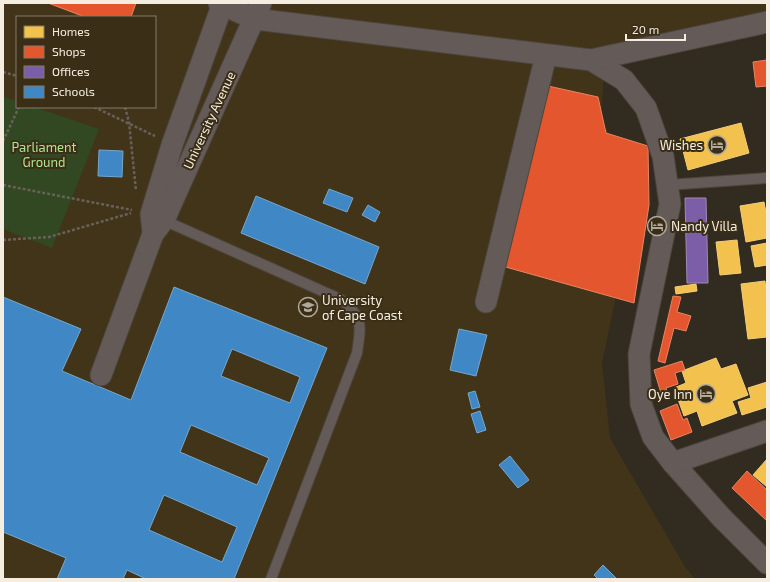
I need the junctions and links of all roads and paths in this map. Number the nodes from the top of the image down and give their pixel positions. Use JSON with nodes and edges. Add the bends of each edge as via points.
{"nodes":[{"id":1,"x":222,"y":3,"type":"edge"},
{"id":2,"x":258,"y":11,"type":"edge"},
{"id":3,"x":767,"y":22,"type":"edge"},
{"id":4,"x":546,"y":55,"type":"junction"},
{"id":5,"x":591,"y":60,"type":"junction"},
{"id":6,"x":3,"y":72,"type":"edge"},
{"id":7,"x":16,"y":76,"type":"edge"},
{"id":8,"x":19,"y":108,"type":"edge"},
{"id":9,"x":96,"y":108,"type":"edge"},
{"id":10,"x":125,"y":108,"type":"edge"},
{"id":11,"x":129,"y":122,"type":"junction"},
{"id":12,"x":3,"y":141,"type":"edge"},
{"id":13,"x":172,"y":145,"type":"junction"},
{"id":14,"x":767,"y":178,"type":"edge"},
{"id":15,"x":3,"y":185,"type":"edge"},
{"id":16,"x":667,"y":185,"type":"junction"},
{"id":17,"x":152,"y":220,"type":"junction"},
{"id":18,"x":3,"y":240,"type":"edge"},
{"id":19,"x":486,"y":302,"type":"dead end"},
{"id":20,"x":101,"y":375,"type":"dead end"},
{"id":21,"x":767,"y":431,"type":"edge"},
{"id":22,"x":673,"y":463,"type":"junction"},
{"id":23,"x":767,"y":563,"type":"edge"},
{"id":24,"x":271,"y":579,"type":"edge"}],
"edges":[{"from":1,"to":2,"type":"street"},
{"from":1,"to":13,"type":"street","name":"University Avenue"},
{"from":2,"to":4,"type":"street"},
{"from":2,"to":17,"type":"street","name":"University Avenue"},
{"from":3,"to":5,"type":"street"},
{"from":4,"to":5,"type":"street"},
{"from":4,"to":19,"type":"street"},
{"from":5,"to":16,"type":"street","via":[[624,80],[646,108],[663,156]]},
{"from":6,"to":7,"type":"path"},
{"from":8,"to":12,"type":"path"},
{"from":9,"to":11,"type":"path"},
{"from":10,"to":11,"type":"path"},
{"from":11,"to":13,"type":"path"},
{"from":11,"to":17,"type":"path"},
{"from":13,"to":17,"type":"street","name":"University Avenue"},
{"from":14,"to":16,"type":"lane"},
{"from":15,"to":17,"type":"path"},
{"from":16,"to":22,"type":"street","via":[[670,204],[639,354],[641,404],[653,437]]},
{"from":17,"to":18,"type":"path","via":[[49,237]]},
{"from":17,"to":20,"type":"street","name":"University Avenue"},
{"from":17,"to":24,"type":"lane","via":[[340,299],[354,309],[361,327],[357,352]]},
{"from":21,"to":22,"type":"street"},
{"from":22,"to":23,"type":"street","via":[[721,517]]}]}
